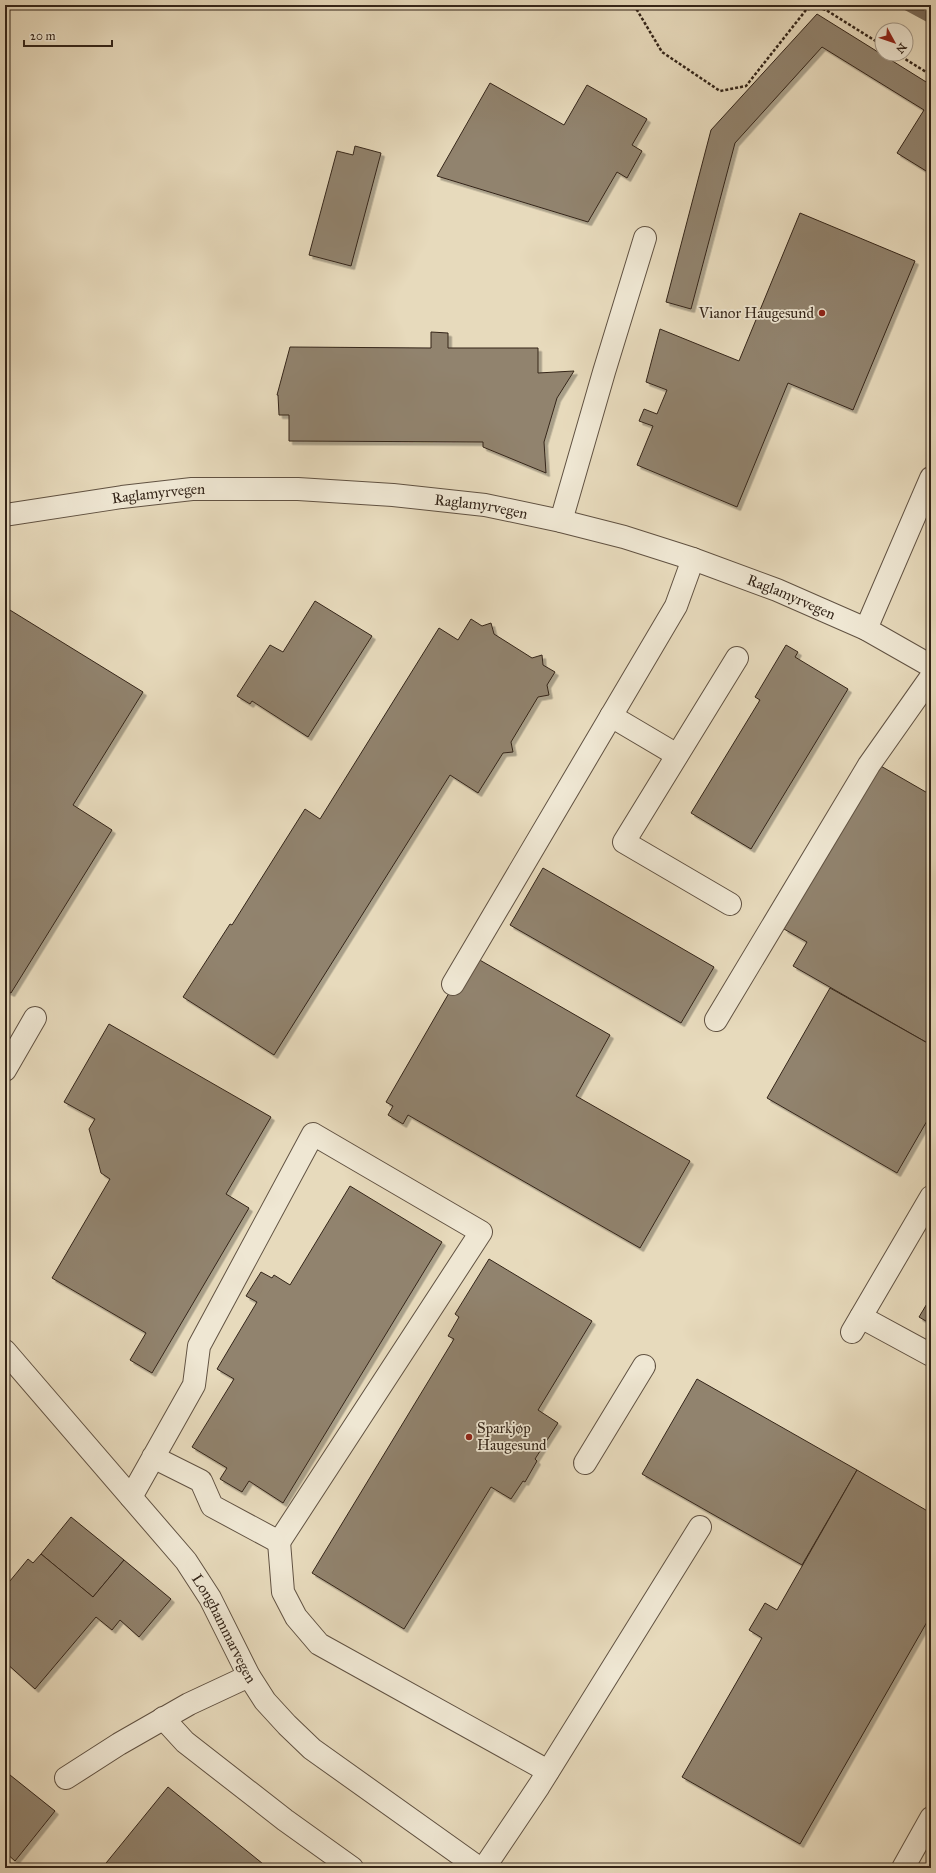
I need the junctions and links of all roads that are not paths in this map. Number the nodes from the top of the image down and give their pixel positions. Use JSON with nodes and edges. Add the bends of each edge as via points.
{"nodes":[{"id":1,"x":645,"y":238,"type":"dead end"},
{"id":2,"x":931,"y":478,"type":"edge"},
{"id":3,"x":5,"y":515,"type":"edge"},
{"id":4,"x":561,"y":521,"type":"junction"},
{"id":5,"x":693,"y":559,"type":"junction"},
{"id":6,"x":866,"y":629,"type":"junction"},
{"id":7,"x":737,"y":658,"type":"dead end"},
{"id":8,"x":931,"y":666,"type":"edge"},
{"id":9,"x":931,"y":677,"type":"edge"},
{"id":10,"x":611,"y":716,"type":"junction"},
{"id":11,"x":677,"y":755,"type":"junction"},
{"id":12,"x":730,"y":904,"type":"dead end"},
{"id":13,"x":453,"y":984,"type":"dead end"},
{"id":14,"x":35,"y":1018,"type":"dead end"},
{"id":15,"x":716,"y":1020,"type":"dead end"},
{"id":16,"x":5,"y":1070,"type":"edge"},
{"id":17,"x":931,"y":1197,"type":"edge"},
{"id":18,"x":5,"y":1352,"type":"edge"},
{"id":19,"x":931,"y":1355,"type":"edge"},
{"id":20,"x":644,"y":1366,"type":"dead end"},
{"id":21,"x":153,"y":1457,"type":"junction"},
{"id":22,"x":585,"y":1463,"type":"dead end"},
{"id":23,"x":131,"y":1497,"type":"junction"},
{"id":24,"x":700,"y":1527,"type":"dead end"},
{"id":25,"x":279,"y":1542,"type":"junction"},
{"id":26,"x":249,"y":1676,"type":"junction"},
{"id":27,"x":163,"y":1718,"type":"junction"},
{"id":28,"x":548,"y":1771,"type":"junction"},
{"id":29,"x":66,"y":1778,"type":"dead end"},
{"id":30,"x":931,"y":1818,"type":"edge"},
{"id":31,"x":454,"y":1861,"type":"edge"},
{"id":32,"x":352,"y":1868,"type":"edge"},
{"id":33,"x":479,"y":1868,"type":"edge"},
{"id":34,"x":484,"y":1868,"type":"edge"},
{"id":35,"x":903,"y":1868,"type":"edge"}],
"edges":[{"from":1,"to":4,"type":"street"},
{"from":2,"to":6,"type":"street"},
{"from":3,"to":4,"type":"street","name":"Raglamyrvegen","via":[[192,489],[298,489],[485,504]]},
{"from":4,"to":5,"type":"street","name":"Raglamyrvegen","via":[[624,537]]},
{"from":5,"to":6,"type":"street","name":"Raglamyrvegen","via":[[777,590]]},
{"from":5,"to":10,"type":"street","via":[[676,606]]},
{"from":6,"to":8,"type":"street","name":"Raglamyrvegen"},
{"from":7,"to":11,"type":"street"},
{"from":9,"to":15,"type":"street","via":[[868,765]]},
{"from":10,"to":11,"type":"street"},
{"from":10,"to":13,"type":"street"},
{"from":11,"to":12,"type":"street","via":[[624,842]]},
{"from":14,"to":16,"type":"street"},
{"from":17,"to":19,"type":"street","via":[[856,1325]]},
{"from":18,"to":23,"type":"street","name":"Longhammarvegen"},
{"from":20,"to":22,"type":"street"},
{"from":21,"to":23,"type":"street"},
{"from":21,"to":25,"type":"street","via":[[200,1481],[212,1506]]},
{"from":21,"to":25,"type":"street","via":[[194,1384],[199,1346],[313,1134],[480,1232]]},
{"from":23,"to":26,"type":"street","name":"Longhammarvegen","via":[[186,1562],[210,1598]]},
{"from":24,"to":28,"type":"street"},
{"from":25,"to":28,"type":"street","via":[[283,1592],[296,1617],[319,1644]]},
{"from":26,"to":27,"type":"street"},
{"from":26,"to":31,"type":"street","name":"Longhammarvegen","via":[[265,1701],[312,1749]]},
{"from":27,"to":29,"type":"street"},
{"from":27,"to":32,"type":"street","via":[[185,1742],[285,1820]]},
{"from":28,"to":34,"type":"street"},
{"from":30,"to":35,"type":"street"},
{"from":31,"to":33,"type":"street","name":"Longhammarvegen"}]}
